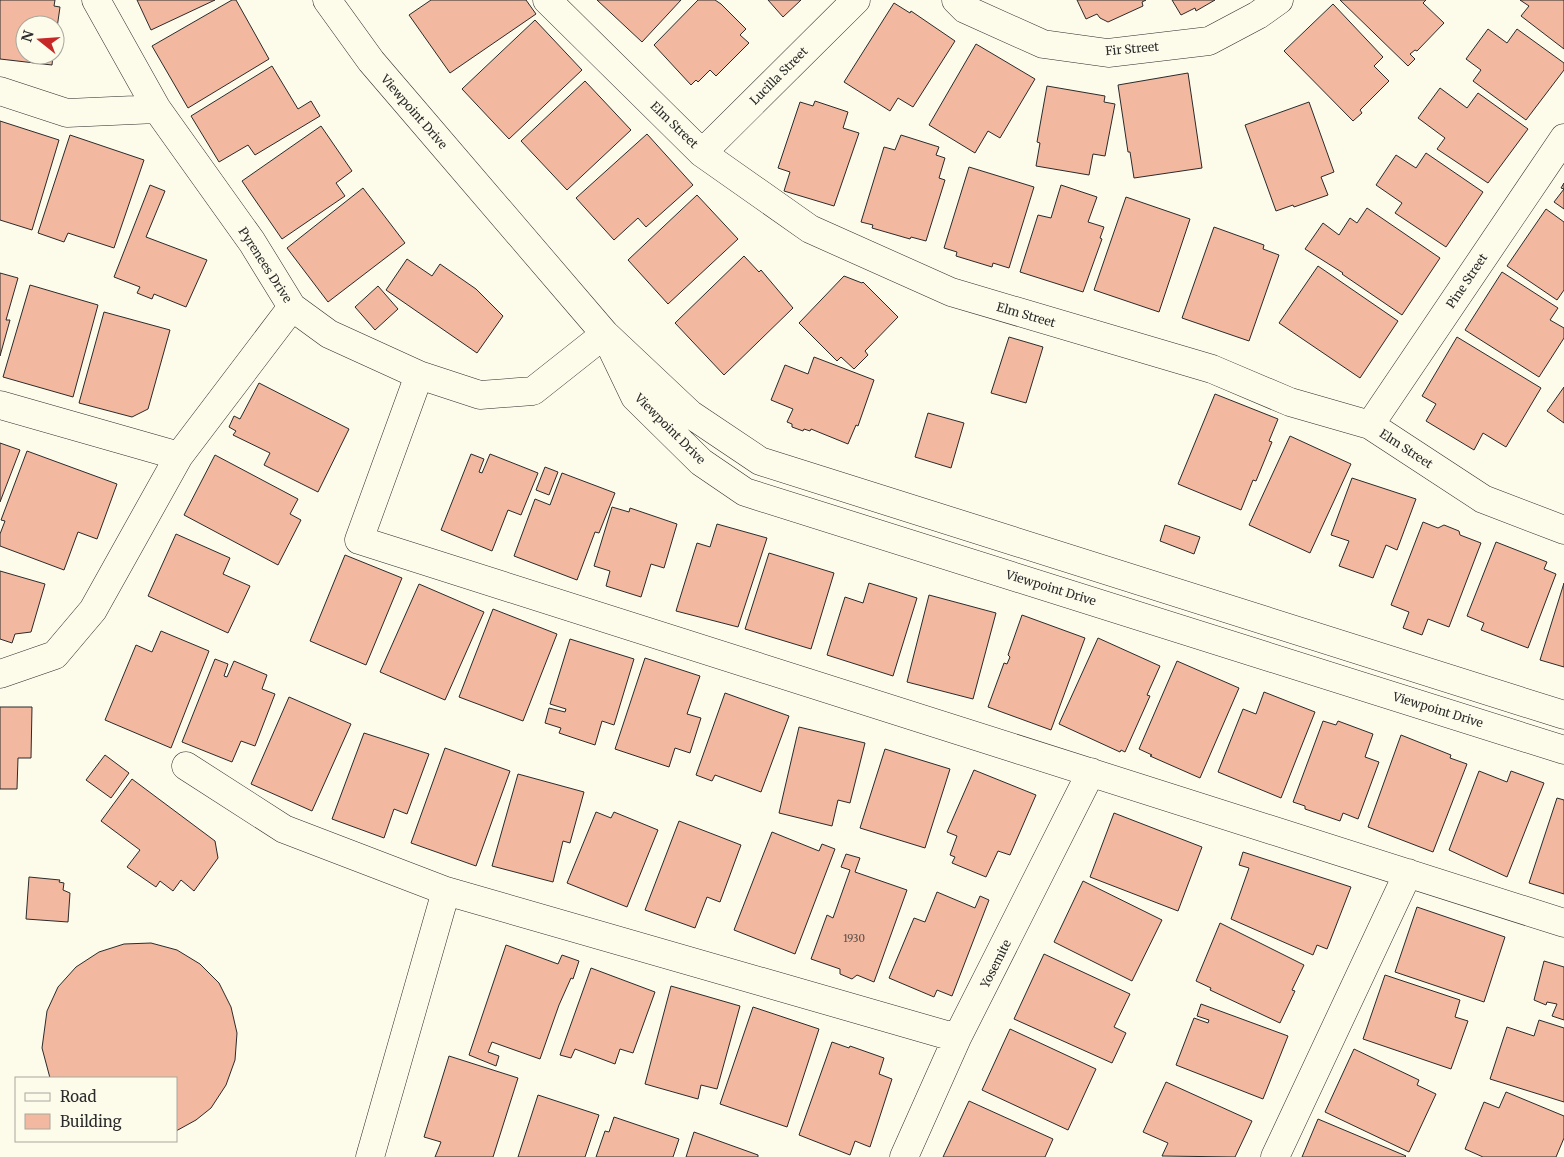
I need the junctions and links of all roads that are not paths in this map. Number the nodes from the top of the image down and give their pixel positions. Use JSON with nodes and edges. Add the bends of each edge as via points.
{"nodes":[{"id":1,"x":96,"y":0,"type":"edge"},
{"id":2,"x":327,"y":0,"type":"edge"},
{"id":3,"x":547,"y":0,"type":"edge"},
{"id":4,"x":856,"y":0,"type":"edge"},
{"id":5,"x":956,"y":0,"type":"edge"},
{"id":6,"x":1279,"y":0,"type":"edge"},
{"id":7,"x":0,"y":92,"type":"edge"},
{"id":8,"x":157,"y":109,"type":"junction"},
{"id":9,"x":1564,"y":138,"type":"edge"},
{"id":10,"x":702,"y":153,"type":"junction"},
{"id":11,"x":292,"y":308,"type":"junction"},
{"id":12,"x":605,"y":334,"type":"junction"},
{"id":13,"x":419,"y":375,"type":"junction"},
{"id":14,"x":0,"y":406,"type":"edge"},
{"id":15,"x":1370,"y":425,"type":"junction"},
{"id":16,"x":179,"y":456,"type":"junction"},
{"id":17,"x":1564,"y":530,"type":"edge"},
{"id":18,"x":0,"y":674,"type":"edge"},
{"id":19,"x":1564,"y":716,"type":"edge"},
{"id":20,"x":1564,"y":750,"type":"edge"},
{"id":21,"x":186,"y":766,"type":"dead end"},
{"id":22,"x":1091,"y":772,"type":"junction"},
{"id":23,"x":1408,"y":872,"type":"junction"},
{"id":24,"x":446,"y":891,"type":"junction"},
{"id":25,"x":1564,"y":923,"type":"edge"},
{"id":26,"x":958,"y":1038,"type":"junction"},
{"id":27,"x":370,"y":1157,"type":"edge"},
{"id":28,"x":904,"y":1157,"type":"edge"},
{"id":29,"x":1274,"y":1157,"type":"edge"}],
"edges":[{"from":1,"to":8,"type":"street","name":"Pyrenees Drive"},
{"from":2,"to":12,"type":"street","name":"Viewpoint Drive","via":[[371,61]]},
{"from":3,"to":10,"type":"street","name":"Elm Street"},
{"from":4,"to":10,"type":"street","name":"Lucilla Street"},
{"from":5,"to":6,"type":"street","name":"Fir Street","via":[[965,8],[1043,44],[1108,53],[1209,41]]},
{"from":7,"to":8,"type":"street","via":[[67,113]]},
{"from":8,"to":11,"type":"street","name":"Pyrenees Drive","via":[[252,242]]},
{"from":9,"to":15,"type":"street","name":"Pine Street"},
{"from":10,"to":15,"type":"street","name":"Elm Street","via":[[810,229],[951,292],[1212,369],[1290,402]]},
{"from":11,"to":13,"type":"street","name":"Pyrenees Drive","via":[[329,334]]},
{"from":11,"to":16,"type":"street"},
{"from":12,"to":13,"type":"street","name":"Pyrenees Drive","via":[[533,391],[480,395]]},
{"from":12,"to":19,"type":"street","name":"Viewpoint Drive","via":[[690,414],[760,461]]},
{"from":12,"to":20,"type":"street","name":"Viewpoint Drive","via":[[635,397],[701,462],[745,492]]},
{"from":13,"to":22,"type":"street","via":[[359,540]]},
{"from":14,"to":16,"type":"street"},
{"from":15,"to":17,"type":"street","name":"Elm Street","via":[[1483,500]]},
{"from":16,"to":18,"type":"street","via":[[93,610],[54,655]]},
{"from":21,"to":24,"type":"street","via":[[284,828]]},
{"from":22,"to":23,"type":"street"},
{"from":22,"to":26,"type":"street","name":"Yosemite"},
{"from":23,"to":25,"type":"street"},
{"from":23,"to":29,"type":"street"},
{"from":24,"to":26,"type":"street"},
{"from":24,"to":27,"type":"street"},
{"from":26,"to":28,"type":"street","name":"Yosemite"}]}
